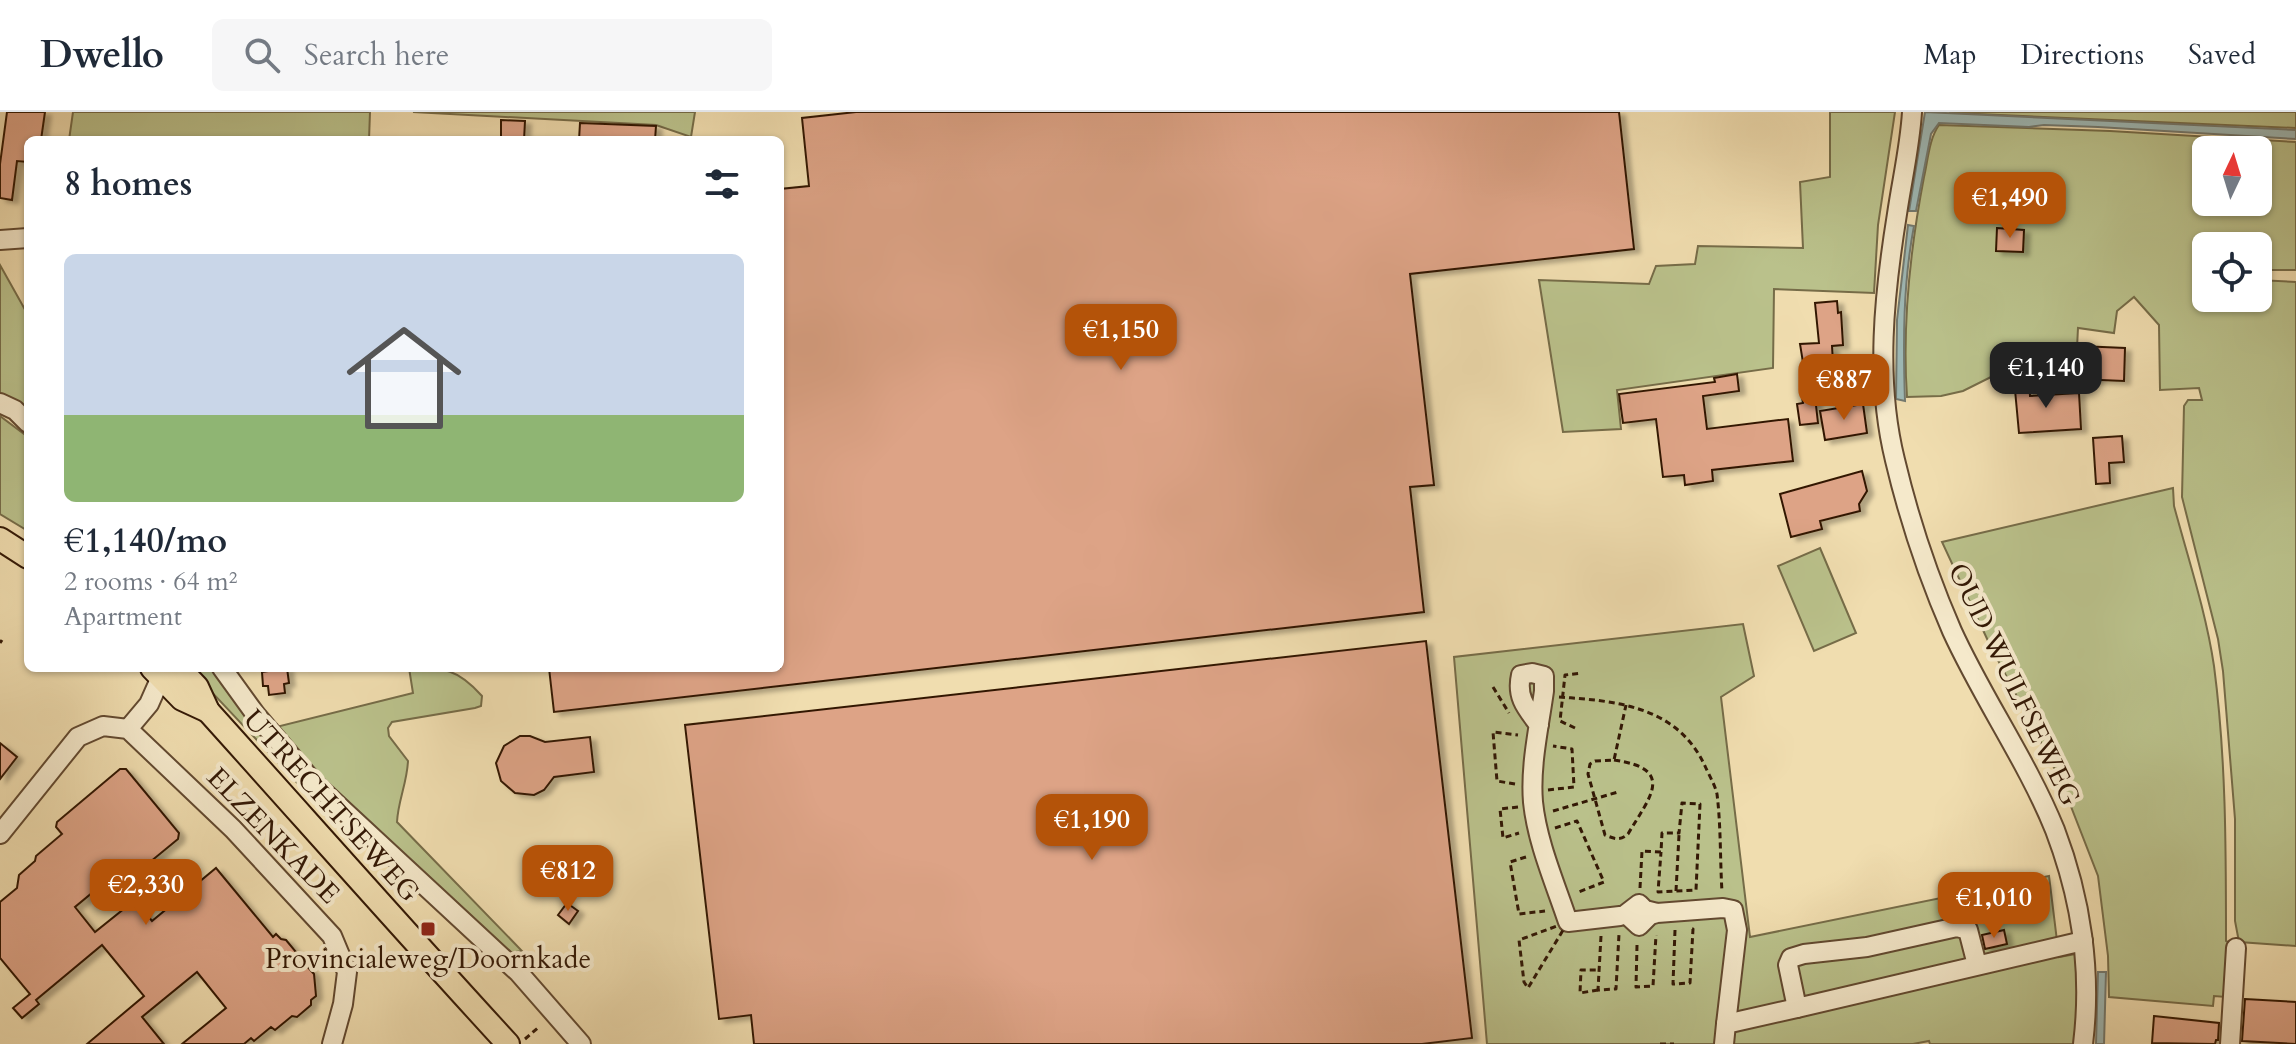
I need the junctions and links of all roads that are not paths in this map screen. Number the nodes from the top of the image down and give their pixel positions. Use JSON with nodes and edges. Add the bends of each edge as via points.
{"nodes":[{"id":1,"x":1912,"y":112,"type":"edge"},
{"id":2,"x":24,"y":238,"type":"edge"},
{"id":3,"x":0,"y":240,"type":"edge"},
{"id":4,"x":0,"y":403,"type":"edge"},
{"id":5,"x":24,"y":419,"type":"edge"},
{"id":6,"x":0,"y":539,"type":"edge"},
{"id":7,"x":24,"y":554,"type":"edge"},
{"id":8,"x":164,"y":672,"type":"edge"},
{"id":9,"x":165,"y":672,"type":"edge"},
{"id":10,"x":225,"y":672,"type":"edge"},
{"id":11,"x":128,"y":729,"type":"junction"},
{"id":12,"x":1538,"y":736,"type":"junction"},
{"id":13,"x":0,"y":834,"type":"edge"},
{"id":14,"x":1640,"y":899,"type":"road end"},
{"id":15,"x":1620,"y":924,"type":"road end"},
{"id":16,"x":2083,"y":941,"type":"junction"},
{"id":17,"x":2236,"y":948,"type":"dead end"},
{"id":18,"x":1977,"y":965,"type":"junction"},
{"id":19,"x":1797,"y":1008,"type":"junction"},
{"id":20,"x":1726,"y":1024,"type":"junction"},
{"id":21,"x":575,"y":1042,"type":"edge"},
{"id":22,"x":332,"y":1044,"type":"edge"},
{"id":23,"x":508,"y":1044,"type":"edge"},
{"id":24,"x":1724,"y":1044,"type":"edge"},
{"id":25,"x":2083,"y":1044,"type":"edge"},
{"id":26,"x":2230,"y":1044,"type":"edge"}],
"edges":[{"from":1,"to":16,"type":"street","name":"OUD WULFSEWEG","via":[[1884,342],[1883,382],[1894,458],[1915,536],[1953,633],[2054,829],[2073,884]]},
{"from":2,"to":3,"type":"street"},
{"from":4,"to":5,"type":"street"},
{"from":6,"to":7,"type":"main road"},
{"from":8,"to":11,"type":"street","via":[[149,704]]},
{"from":9,"to":23,"type":"main road","name":"UTRECHTSEWEG","via":[[182,699],[208,711]]},
{"from":10,"to":21,"type":"street","name":"UTRECHTSEWEG","via":[[314,783],[519,973]]},
{"from":11,"to":13,"type":"street","via":[[103,726],[78,737]]},
{"from":11,"to":22,"type":"street","name":"ELZENKADE","via":[[233,829],[332,936],[347,972]]},
{"from":12,"to":12,"type":"street","via":[[1553,696],[1544,676],[1521,675],[1518,688]]},
{"from":12,"to":15,"type":"street","via":[[1536,816],[1564,909]]},
{"from":14,"to":20,"type":"street","via":[[1647,925],[1733,910],[1737,930]]},
{"from":16,"to":18,"type":"street"},
{"from":16,"to":25,"type":"street","name":"OUD WULFSEWEG"},
{"from":17,"to":26,"type":"street"},
{"from":18,"to":19,"type":"street"},
{"from":18,"to":19,"type":"street","via":[[1964,927],[1804,954],[1791,958],[1788,965]]},
{"from":19,"to":20,"type":"street"},
{"from":20,"to":24,"type":"street"}]}
